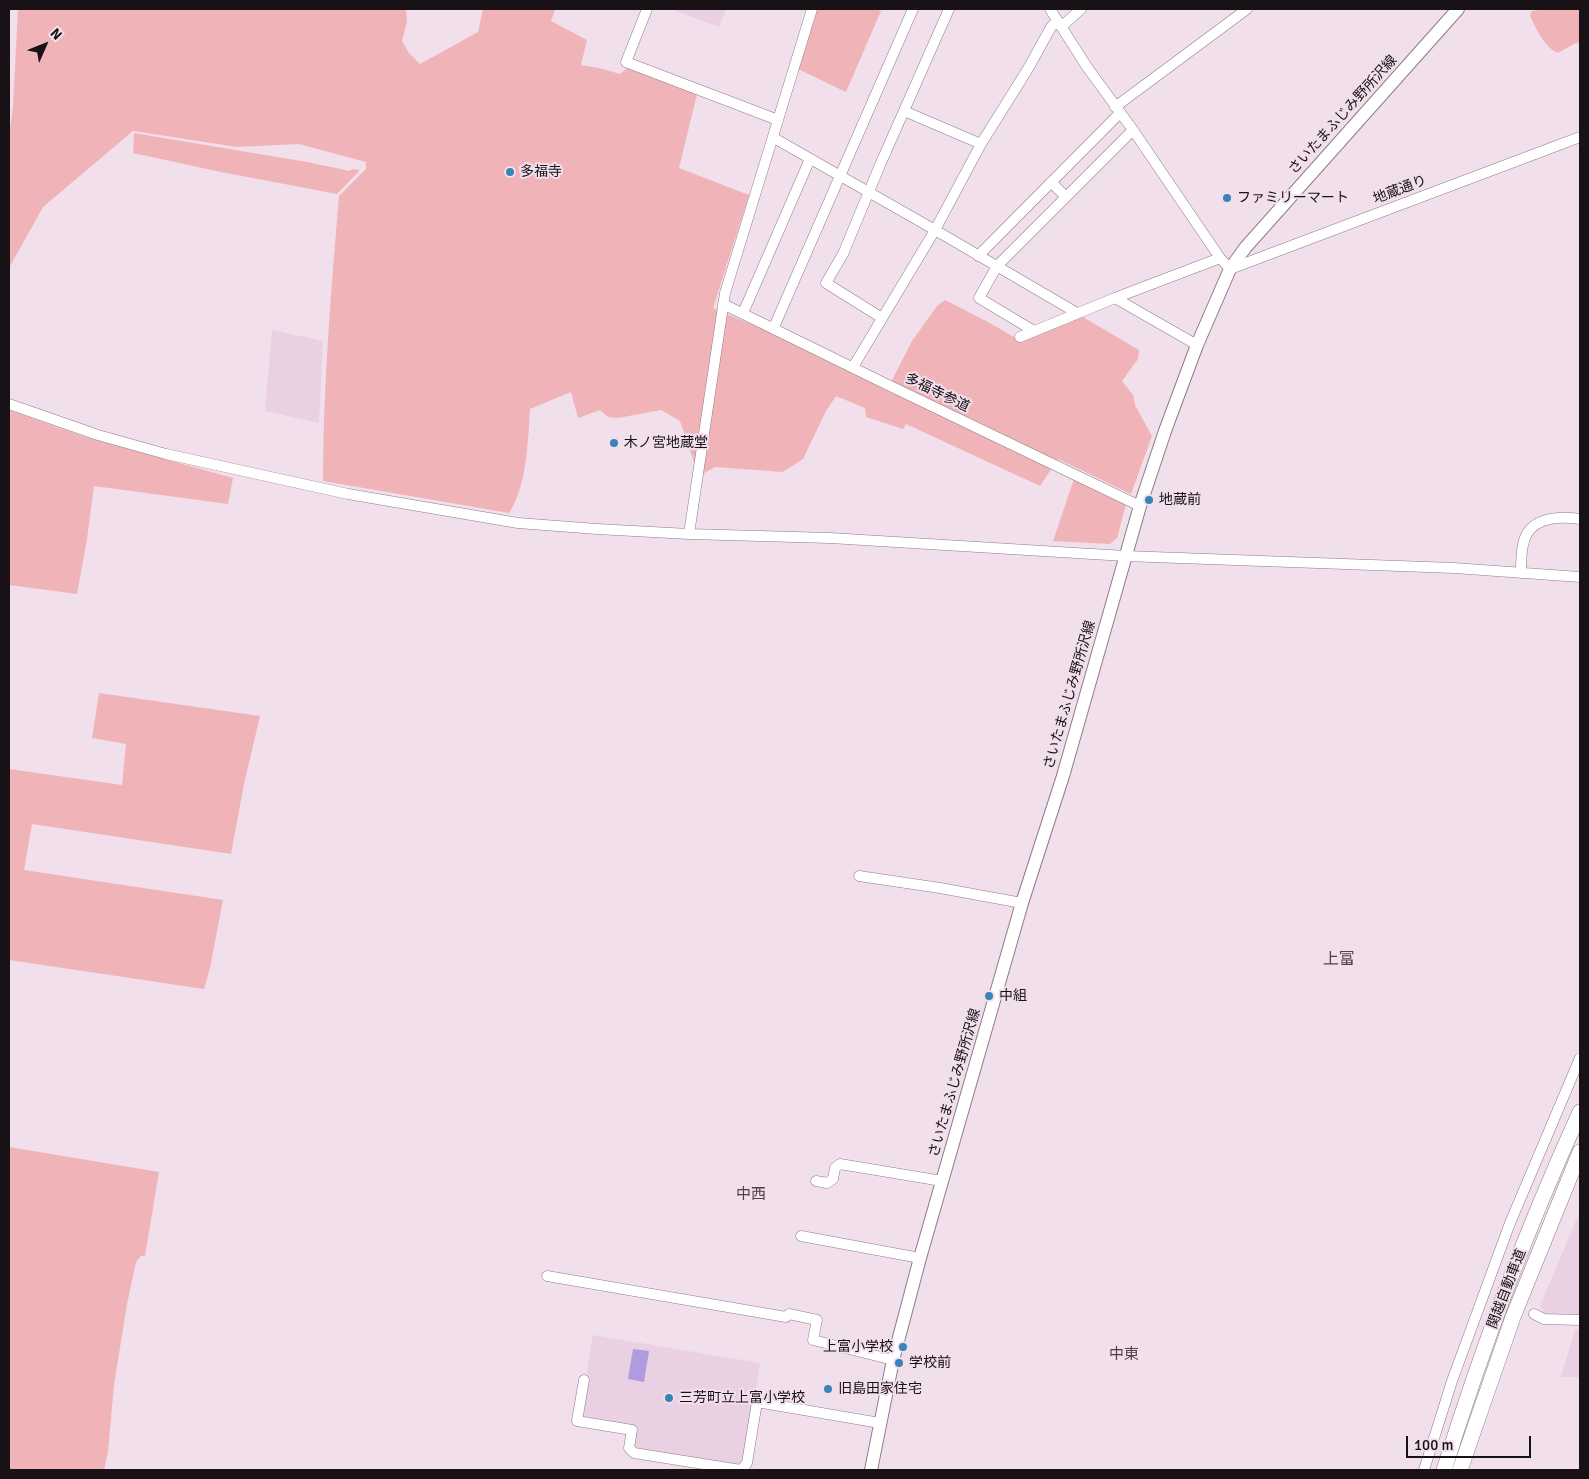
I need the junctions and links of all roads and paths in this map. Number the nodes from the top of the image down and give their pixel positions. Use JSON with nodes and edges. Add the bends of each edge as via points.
{"nodes":[{"id":1,"x":647,"y":9,"type":"edge"},
{"id":2,"x":812,"y":9,"type":"edge"},
{"id":3,"x":913,"y":9,"type":"edge"},
{"id":4,"x":949,"y":9,"type":"edge"},
{"id":5,"x":1050,"y":9,"type":"edge"},
{"id":6,"x":1081,"y":9,"type":"edge"},
{"id":7,"x":1247,"y":9,"type":"edge"},
{"id":8,"x":1458,"y":9,"type":"edge"},
{"id":9,"x":1059,"y":24,"type":"junction"},
{"id":10,"x":1117,"y":110,"type":"junction"},
{"id":11,"x":904,"y":111,"type":"junction"},
{"id":12,"x":778,"y":120,"type":"junction"},
{"id":13,"x":1133,"y":130,"type":"junction"},
{"id":14,"x":1580,"y":137,"type":"edge"},
{"id":15,"x":774,"y":138,"type":"junction"},
{"id":16,"x":981,"y":144,"type":"junction"},
{"id":17,"x":810,"y":159,"type":"junction"},
{"id":18,"x":840,"y":176,"type":"junction"},
{"id":19,"x":1051,"y":182,"type":"junction"},
{"id":20,"x":868,"y":192,"type":"junction"},
{"id":21,"x":1066,"y":197,"type":"junction"},
{"id":22,"x":935,"y":230,"type":"junction"},
{"id":23,"x":978,"y":256,"type":"junction"},
{"id":24,"x":1220,"y":258,"type":"junction"},
{"id":25,"x":997,"y":266,"type":"junction"},
{"id":26,"x":1230,"y":269,"type":"junction"},
{"id":27,"x":1115,"y":298,"type":"junction"},
{"id":28,"x":723,"y":304,"type":"junction"},
{"id":29,"x":743,"y":312,"type":"junction"},
{"id":30,"x":1077,"y":313,"type":"junction"},
{"id":31,"x":882,"y":318,"type":"junction"},
{"id":32,"x":774,"y":327,"type":"junction"},
{"id":33,"x":1034,"y":331,"type":"junction"},
{"id":34,"x":1020,"y":337,"type":"dead end"},
{"id":35,"x":1197,"y":345,"type":"junction"},
{"id":36,"x":853,"y":367,"type":"junction"},
{"id":37,"x":9,"y":404,"type":"edge"},
{"id":38,"x":1140,"y":506,"type":"junction"},
{"id":39,"x":1580,"y":519,"type":"edge"},
{"id":40,"x":689,"y":534,"type":"junction"},
{"id":41,"x":1125,"y":556,"type":"junction"},
{"id":42,"x":1521,"y":573,"type":"junction"},
{"id":43,"x":1580,"y":577,"type":"edge"},
{"id":44,"x":859,"y":876,"type":"dead end"},
{"id":45,"x":1022,"y":903,"type":"junction"},
{"id":46,"x":1580,"y":1058,"type":"edge"},
{"id":47,"x":1580,"y":1112,"type":"edge"},
{"id":48,"x":1580,"y":1152,"type":"edge"},
{"id":49,"x":816,"y":1181,"type":"dead end"},
{"id":50,"x":942,"y":1181,"type":"junction"},
{"id":51,"x":801,"y":1236,"type":"dead end"},
{"id":52,"x":920,"y":1258,"type":"junction"},
{"id":53,"x":547,"y":1276,"type":"dead end"},
{"id":54,"x":1534,"y":1314,"type":"dead end"},
{"id":55,"x":1580,"y":1320,"type":"edge"},
{"id":56,"x":893,"y":1360,"type":"junction"},
{"id":57,"x":584,"y":1380,"type":"dead end"},
{"id":58,"x":880,"y":1423,"type":"junction"},
{"id":59,"x":871,"y":1470,"type":"edge"},
{"id":60,"x":1424,"y":1470,"type":"edge"},
{"id":61,"x":1444,"y":1470,"type":"edge"},
{"id":62,"x":1460,"y":1470,"type":"edge"}],
"edges":[{"from":1,"to":12,"type":"street","via":[[626,62]]},
{"from":2,"to":12,"type":"street"},
{"from":3,"to":18,"type":"street"},
{"from":4,"to":11,"type":"street"},
{"from":5,"to":9,"type":"street"},
{"from":6,"to":9,"type":"street"},
{"from":7,"to":10,"type":"street"},
{"from":8,"to":26,"type":"main road","name":"さいたまふじみ野所沢線","via":[[1287,200]]},
{"from":9,"to":10,"type":"street"},
{"from":9,"to":16,"type":"street","via":[[1050,27]]},
{"from":10,"to":13,"type":"street"},
{"from":10,"to":19,"type":"street"},
{"from":11,"to":16,"type":"street"},
{"from":11,"to":20,"type":"street"},
{"from":12,"to":15,"type":"street"},
{"from":13,"to":21,"type":"street"},
{"from":13,"to":24,"type":"street"},
{"from":14,"to":26,"type":"street","name":"地蔵通り"},
{"from":15,"to":17,"type":"street"},
{"from":15,"to":28,"type":"street"},
{"from":16,"to":22,"type":"street"},
{"from":17,"to":18,"type":"street"},
{"from":17,"to":29,"type":"street"},
{"from":18,"to":20,"type":"street"},
{"from":18,"to":32,"type":"street"},
{"from":19,"to":21,"type":"street"},
{"from":19,"to":23,"type":"street"},
{"from":20,"to":22,"type":"street"},
{"from":20,"to":31,"type":"street","via":[[843,254],[826,283]]},
{"from":21,"to":25,"type":"street"},
{"from":22,"to":23,"type":"street"},
{"from":22,"to":31,"type":"street"},
{"from":23,"to":25,"type":"street"},
{"from":24,"to":26,"type":"street"},
{"from":24,"to":27,"type":"street"},
{"from":25,"to":30,"type":"street"},
{"from":25,"to":33,"type":"street","via":[[979,298]]},
{"from":26,"to":35,"type":"main road","name":"さいたまふじみ野所沢線"},
{"from":27,"to":30,"type":"street"},
{"from":27,"to":35,"type":"street"},
{"from":28,"to":29,"type":"street","name":"多福寺参道"},
{"from":28,"to":40,"type":"street"},
{"from":29,"to":32,"type":"street","name":"多福寺参道"},
{"from":30,"to":33,"type":"street"},
{"from":31,"to":36,"type":"street"},
{"from":32,"to":36,"type":"street","name":"多福寺参道"},
{"from":33,"to":34,"type":"street"},
{"from":35,"to":38,"type":"main road","name":"さいたまふじみ野所沢線"},
{"from":36,"to":38,"type":"street","name":"多福寺参道"},
{"from":37,"to":40,"type":"street","via":[[98,435],[166,454],[348,494],[518,522]]},
{"from":38,"to":41,"type":"main road","name":"さいたまふじみ野所沢線"},
{"from":39,"to":42,"type":"street","via":[[1553,518],[1532,528],[1523,544]]},
{"from":40,"to":41,"type":"street","via":[[830,538]]},
{"from":41,"to":42,"type":"street"},
{"from":41,"to":45,"type":"main road","name":"さいたまふじみ野所沢線","via":[[1063,776]]},
{"from":42,"to":43,"type":"street"},
{"from":44,"to":45,"type":"street"},
{"from":45,"to":50,"type":"main road","name":"さいたまふじみ野所沢線"},
{"from":46,"to":60,"type":"street","via":[[1512,1222],[1452,1382]]},
{"from":47,"to":61,"type":"highway","name":"関越自動車道","via":[[1480,1359]]},
{"from":48,"to":62,"type":"highway","name":"関越自動車道","via":[[1513,1317]]},
{"from":49,"to":50,"type":"street","via":[[827,1183],[833,1179],[835,1168],[840,1164]]},
{"from":50,"to":52,"type":"main road","name":"さいたまふじみ野所沢線"},
{"from":51,"to":52,"type":"street"},
{"from":52,"to":56,"type":"main road","name":"さいたまふじみ野所沢線"},
{"from":53,"to":56,"type":"street","via":[[818,1320],[813,1340]]},
{"from":54,"to":55,"type":"street","via":[[1544,1319]]},
{"from":56,"to":58,"type":"main road","name":"さいたまふじみ野所沢線"},
{"from":57,"to":58,"type":"street","via":[[577,1421],[632,1430],[629,1448],[634,1453],[741,1470],[748,1463],[757,1402]]},
{"from":58,"to":59,"type":"main road","name":"さいたまふじみ野所沢線"}]}
